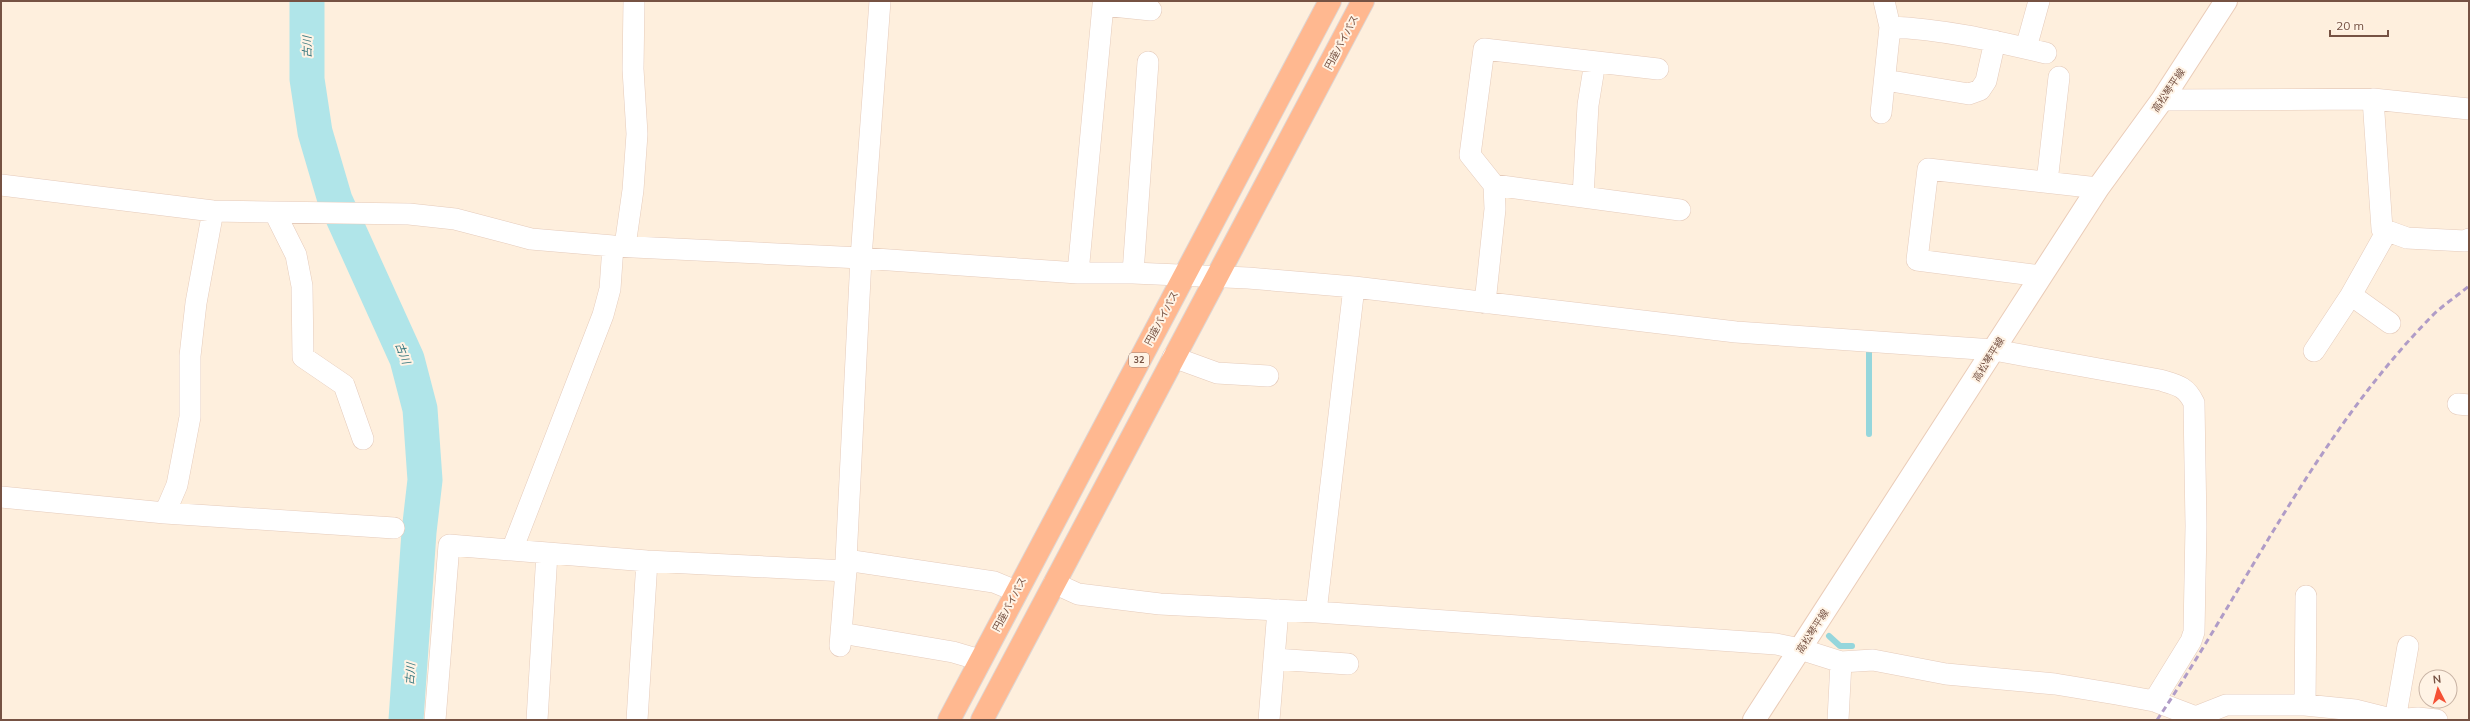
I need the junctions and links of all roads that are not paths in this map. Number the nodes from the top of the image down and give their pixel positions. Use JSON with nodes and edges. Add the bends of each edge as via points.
{"nodes":[{"id":1,"x":634,"y":1,"type":"edge"},
{"id":2,"x":880,"y":1,"type":"edge"},
{"id":3,"x":1330,"y":1,"type":"edge"},
{"id":4,"x":1363,"y":1,"type":"edge"},
{"id":5,"x":1884,"y":1,"type":"edge"},
{"id":6,"x":2040,"y":1,"type":"edge"},
{"id":7,"x":2226,"y":1,"type":"edge"},
{"id":8,"x":1151,"y":10,"type":"dead end"},
{"id":9,"x":1890,"y":27,"type":"junction"},
{"id":10,"x":1995,"y":41,"type":"junction"},
{"id":11,"x":1148,"y":62,"type":"dead end"},
{"id":12,"x":1595,"y":62,"type":"junction"},
{"id":13,"x":1658,"y":69,"type":"dead end"},
{"id":14,"x":2059,"y":77,"type":"dead end"},
{"id":15,"x":1884,"y":80,"type":"junction"},
{"id":16,"x":2162,"y":100,"type":"junction"},
{"id":17,"x":2373,"y":100,"type":"junction"},
{"id":18,"x":2469,"y":109,"type":"edge"},
{"id":19,"x":1881,"y":112,"type":"dead end"},
{"id":20,"x":2047,"y":182,"type":"junction"},
{"id":21,"x":1,"y":185,"type":"edge"},
{"id":22,"x":1494,"y":185,"type":"junction"},
{"id":23,"x":2098,"y":188,"type":"junction"},
{"id":24,"x":1583,"y":197,"type":"junction"},
{"id":25,"x":1680,"y":210,"type":"dead end"},
{"id":26,"x":214,"y":211,"type":"junction"},
{"id":27,"x":275,"y":212,"type":"junction"},
{"id":28,"x":2387,"y":231,"type":"junction"},
{"id":29,"x":2469,"y":239,"type":"edge"},
{"id":30,"x":619,"y":246,"type":"junction"},
{"id":31,"x":861,"y":258,"type":"junction"},
{"id":32,"x":1078,"y":273,"type":"junction"},
{"id":33,"x":1133,"y":273,"type":"junction"},
{"id":34,"x":1184,"y":275,"type":"junction"},
{"id":35,"x":2041,"y":276,"type":"junction"},
{"id":36,"x":1215,"y":277,"type":"junction"},
{"id":37,"x":1354,"y":287,"type":"junction"},
{"id":38,"x":2351,"y":295,"type":"junction"},
{"id":39,"x":1485,"y":303,"type":"junction"},
{"id":40,"x":2390,"y":323,"type":"dead end"},
{"id":41,"x":1994,"y":350,"type":"junction"},
{"id":42,"x":2314,"y":351,"type":"dead end"},
{"id":43,"x":1173,"y":357,"type":"junction"},
{"id":44,"x":1268,"y":376,"type":"dead end"},
{"id":45,"x":363,"y":439,"type":"dead end"},
{"id":46,"x":1,"y":497,"type":"edge"},
{"id":47,"x":165,"y":513,"type":"junction"},
{"id":48,"x":394,"y":528,"type":"dead end"},
{"id":49,"x":512,"y":550,"type":"junction"},
{"id":50,"x":547,"y":553,"type":"junction"},
{"id":51,"x":647,"y":561,"type":"junction"},
{"id":52,"x":846,"y":565,"type":"junction"},
{"id":53,"x":1054,"y":583,"type":"junction"},
{"id":54,"x":1016,"y":591,"type":"junction"},
{"id":55,"x":2306,"y":596,"type":"dead end"},
{"id":56,"x":1278,"y":610,"type":"junction"},
{"id":57,"x":1316,"y":612,"type":"junction"},
{"id":58,"x":2408,"y":646,"type":"dead end"},
{"id":59,"x":1800,"y":649,"type":"junction"},
{"id":60,"x":1274,"y":659,"type":"junction"},
{"id":61,"x":980,"y":660,"type":"junction"},
{"id":62,"x":1841,"y":662,"type":"junction"},
{"id":63,"x":1348,"y":664,"type":"dead end"},
{"id":64,"x":2154,"y":701,"type":"junction"},
{"id":65,"x":2305,"y":705,"type":"junction"},
{"id":66,"x":2201,"y":718,"type":"edge"},
{"id":67,"x":435,"y":720,"type":"edge"},
{"id":68,"x":537,"y":720,"type":"edge"},
{"id":69,"x":637,"y":720,"type":"edge"},
{"id":70,"x":949,"y":720,"type":"edge"},
{"id":71,"x":982,"y":720,"type":"edge"},
{"id":72,"x":1269,"y":720,"type":"edge"},
{"id":73,"x":1754,"y":720,"type":"edge"},
{"id":74,"x":1838,"y":720,"type":"edge"},
{"id":75,"x":2395,"y":720,"type":"edge"},
{"id":76,"x":2437,"y":720,"type":"edge"}],
"edges":[{"from":1,"to":30,"type":"street","via":[[633,69],[637,134],[633,190]]},
{"from":2,"to":31,"type":"street"},
{"from":3,"to":34,"type":"highway","name":"円座バイパス","number":"32"},
{"from":4,"to":36,"type":"highway","name":"円座バイパス"},
{"from":5,"to":9,"type":"street"},
{"from":6,"to":10,"type":"street","via":[[2036,50]]},
{"from":7,"to":16,"type":"main road","name":"高松琴平線"},
{"from":8,"to":32,"type":"street","via":[[1102,5]]},
{"from":9,"to":10,"type":"street","via":[[1925,28]]},
{"from":9,"to":15,"type":"street"},
{"from":10,"to":15,"type":"street","via":[[1986,81],[1980,90],[1969,94]]},
{"from":11,"to":33,"type":"street"},
{"from":12,"to":13,"type":"street"},
{"from":12,"to":22,"type":"street","via":[[1484,48],[1470,155]]},
{"from":12,"to":24,"type":"street","via":[[1588,105]]},
{"from":14,"to":20,"type":"street"},
{"from":15,"to":19,"type":"street"},
{"from":16,"to":17,"type":"street"},
{"from":16,"to":23,"type":"main road","name":"高松琴平線"},
{"from":17,"to":18,"type":"street"},
{"from":17,"to":28,"type":"street","via":[[2382,229]]},
{"from":20,"to":23,"type":"street"},
{"from":20,"to":35,"type":"street","via":[[1928,169],[1917,260]]},
{"from":21,"to":26,"type":"street"},
{"from":22,"to":24,"type":"street"},
{"from":22,"to":39,"type":"street","via":[[1495,209]]},
{"from":23,"to":35,"type":"main road","name":"高松琴平線"},
{"from":24,"to":25,"type":"street"},
{"from":26,"to":27,"type":"street"},
{"from":26,"to":47,"type":"street","via":[[190,356],[190,417],[177,485]]},
{"from":27,"to":30,"type":"street","via":[[408,214],[454,219],[531,239]]},
{"from":27,"to":45,"type":"street","via":[[296,255],[302,286],[303,357],[344,385]]},
{"from":28,"to":29,"type":"street","via":[[2407,238],[2465,241]]},
{"from":28,"to":38,"type":"street"},
{"from":30,"to":31,"type":"street"},
{"from":30,"to":49,"type":"street","via":[[603,315]]},
{"from":31,"to":32,"type":"street"},
{"from":31,"to":52,"type":"street"},
{"from":32,"to":33,"type":"street"},
{"from":33,"to":34,"type":"street"},
{"from":34,"to":36,"type":"street"},
{"from":34,"to":54,"type":"highway","name":"円座バイパス","number":"32"},
{"from":35,"to":41,"type":"main road","name":"高松琴平線"},
{"from":36,"to":37,"type":"street"},
{"from":36,"to":43,"type":"highway","name":"円座バイパス"},
{"from":37,"to":39,"type":"street"},
{"from":37,"to":57,"type":"street"},
{"from":38,"to":40,"type":"street"},
{"from":38,"to":42,"type":"street"},
{"from":39,"to":41,"type":"street","via":[[1736,332]]},
{"from":41,"to":59,"type":"main road","name":"高松琴平線"},
{"from":41,"to":64,"type":"street","via":[[2183,386],[2194,403],[2194,632]]},
{"from":43,"to":44,"type":"street","via":[[1217,373]]},
{"from":43,"to":53,"type":"highway","name":"円座バイパス"},
{"from":46,"to":47,"type":"street"},
{"from":47,"to":48,"type":"street"},
{"from":49,"to":50,"type":"street"},
{"from":49,"to":67,"type":"street","via":[[449,545]]},
{"from":50,"to":51,"type":"street"},
{"from":50,"to":68,"type":"street"},
{"from":51,"to":52,"type":"street"},
{"from":51,"to":69,"type":"street"},
{"from":52,"to":54,"type":"street","via":[[994,582]]},
{"from":52,"to":61,"type":"street","via":[[840,640],[953,652]]},
{"from":53,"to":54,"type":"highway"},
{"from":53,"to":56,"type":"street","via":[[1078,594],[1160,604]]},
{"from":53,"to":71,"type":"highway","name":"円座バイパス"},
{"from":54,"to":61,"type":"highway","name":"円座バイパス","number":"32"},
{"from":55,"to":65,"type":"street"},
{"from":56,"to":57,"type":"street"},
{"from":56,"to":60,"type":"street"},
{"from":57,"to":59,"type":"street","via":[[1720,640]]},
{"from":58,"to":75,"type":"street"},
{"from":59,"to":62,"type":"street"},
{"from":59,"to":73,"type":"main road","name":"高松琴平線"},
{"from":60,"to":63,"type":"street"},
{"from":60,"to":72,"type":"street"},
{"from":61,"to":70,"type":"highway","name":"円座バイパス","number":"32"},
{"from":62,"to":64,"type":"street","via":[[1872,660],[1946,674],[2055,684]]},
{"from":62,"to":74,"type":"street"},
{"from":64,"to":66,"type":"street"},
{"from":65,"to":66,"type":"street","via":[[2226,705]]},
{"from":65,"to":75,"type":"street","via":[[2355,710]]},
{"from":75,"to":76,"type":"street"}]}
